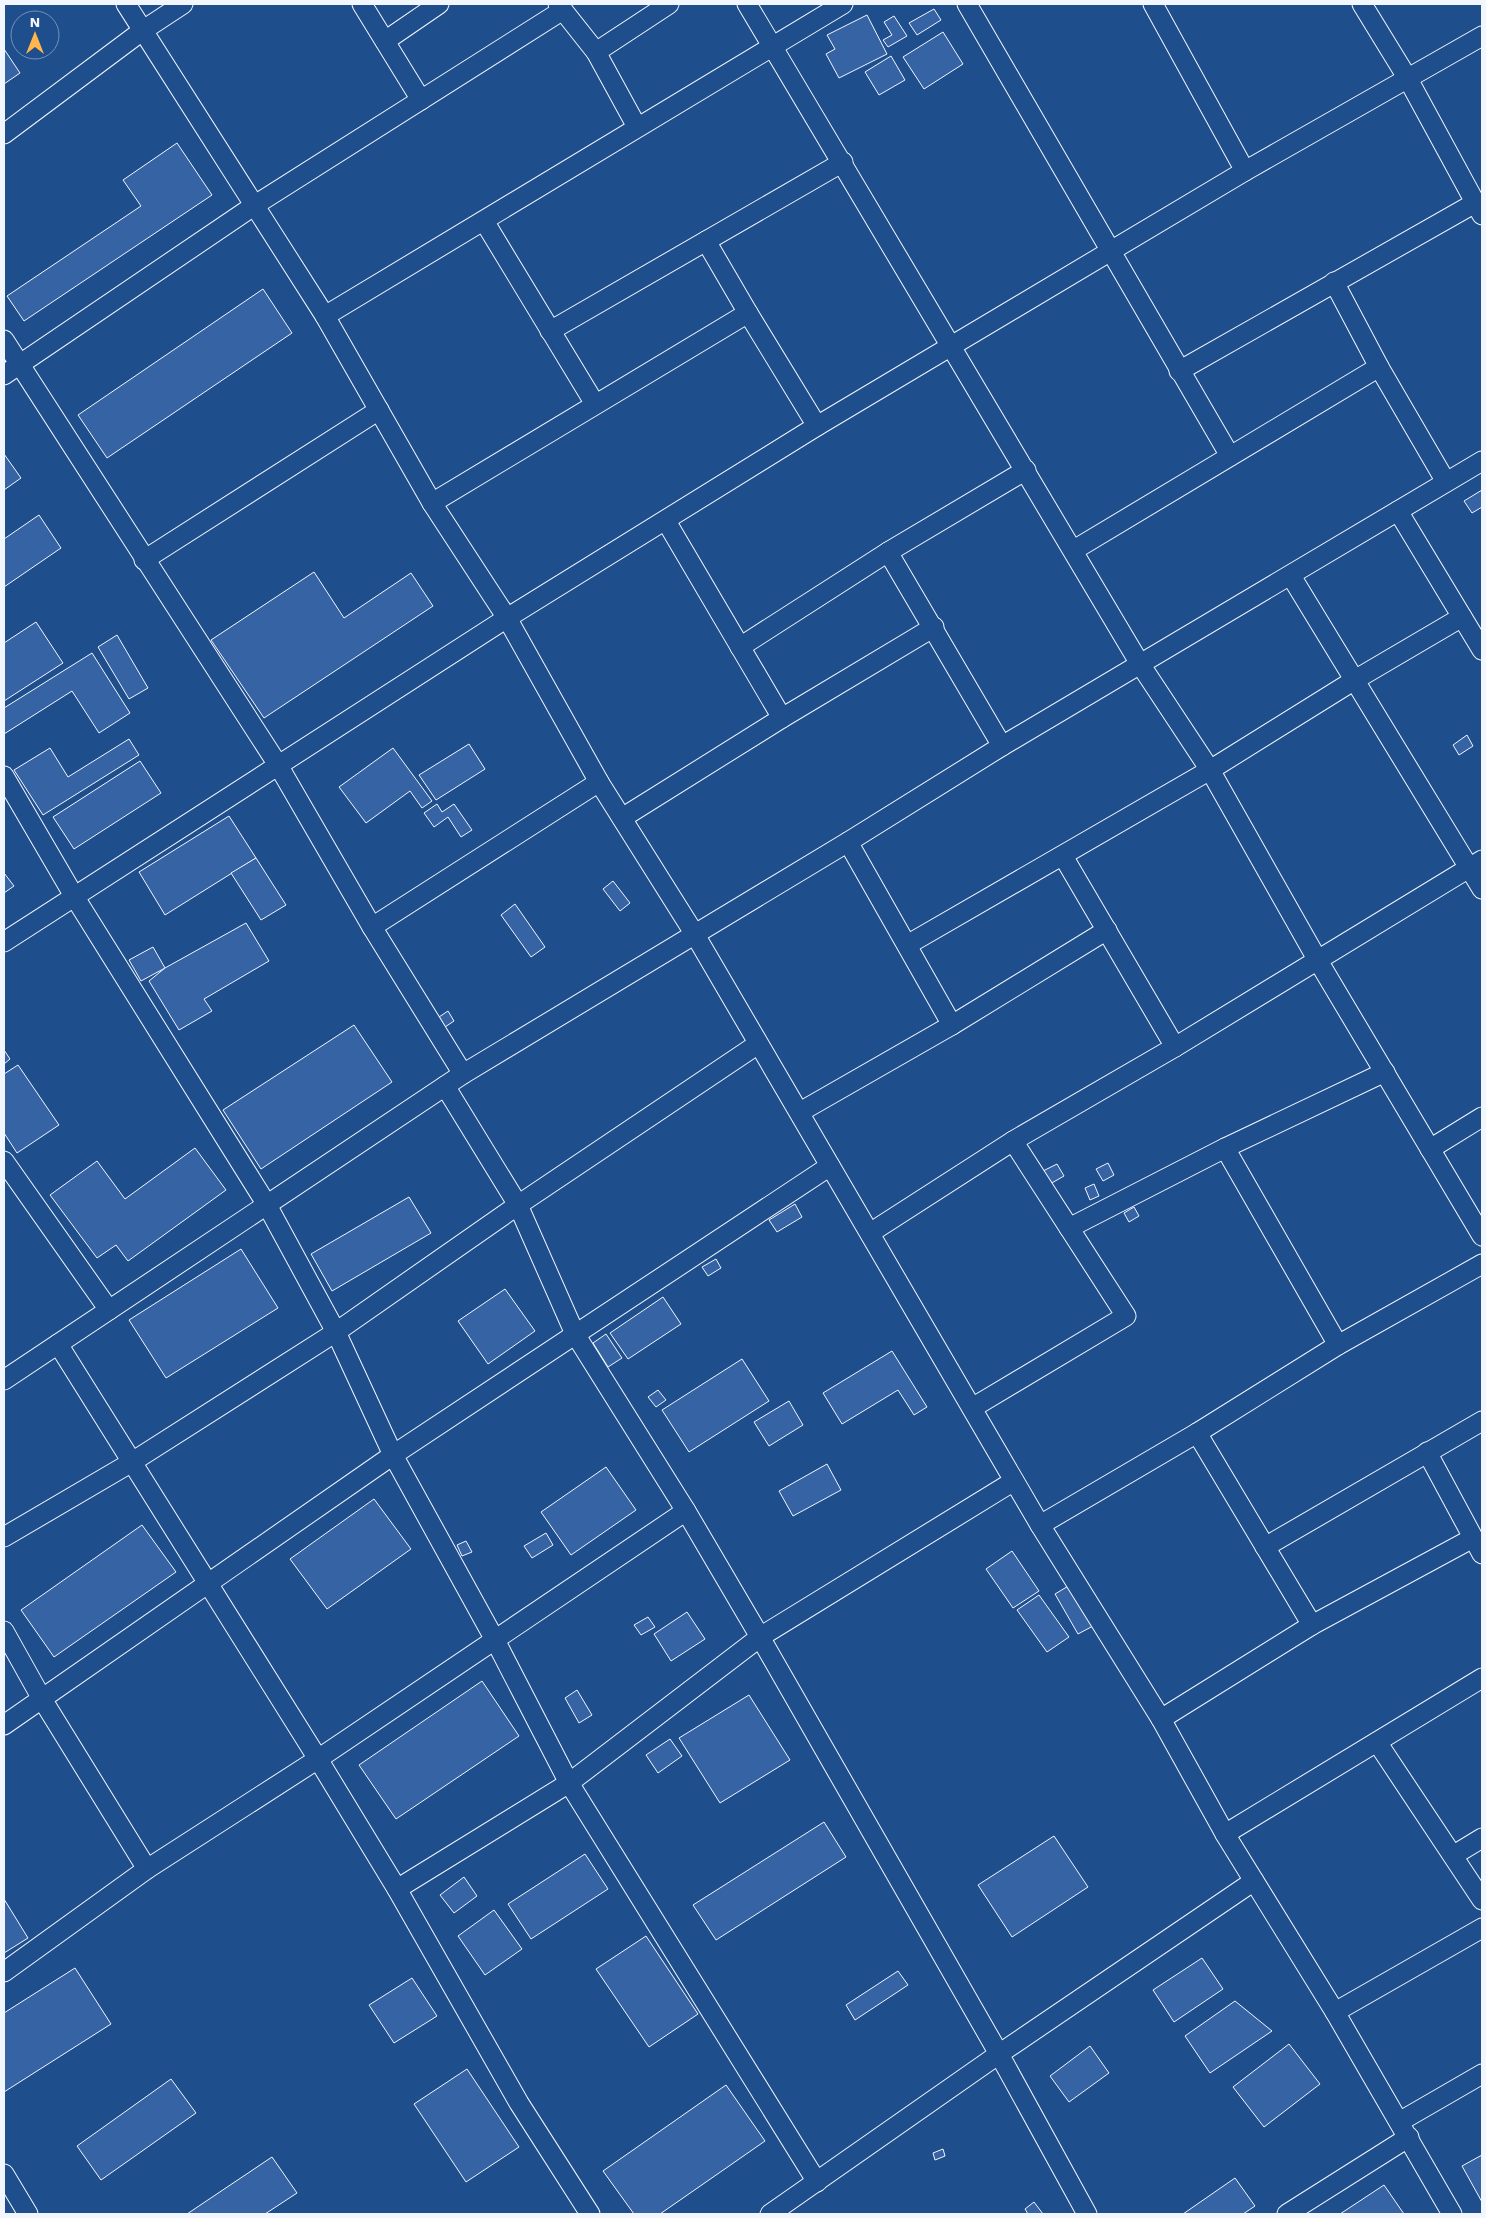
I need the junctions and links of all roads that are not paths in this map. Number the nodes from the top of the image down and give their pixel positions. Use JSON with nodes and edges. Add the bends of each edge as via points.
{"nodes":[{"id":1,"x":126,"y":4,"type":"edge"},
{"id":2,"x":184,"y":4,"type":"edge"},
{"id":3,"x":362,"y":4,"type":"edge"},
{"id":4,"x":439,"y":4,"type":"edge"},
{"id":5,"x":669,"y":4,"type":"edge"},
{"id":6,"x":747,"y":4,"type":"edge"},
{"id":7,"x":844,"y":4,"type":"edge"},
{"id":8,"x":966,"y":4,"type":"edge"},
{"id":9,"x":1153,"y":4,"type":"edge"},
{"id":10,"x":1362,"y":4,"type":"edge"},
{"id":11,"x":561,"y":7,"type":"edge"},
{"id":12,"x":142,"y":30,"type":"junction"},
{"id":13,"x":1482,"y":36,"type":"edge"},
{"id":14,"x":385,"y":41,"type":"junction"},
{"id":15,"x":773,"y":46,"type":"junction"},
{"id":16,"x":596,"y":52,"type":"junction"},
{"id":17,"x":1408,"y":79,"type":"junction"},
{"id":18,"x":421,"y":100,"type":"junction"},
{"id":19,"x":637,"y":127,"type":"junction"},
{"id":20,"x":4,"y":134,"type":"edge"},
{"id":21,"x":843,"y":162,"type":"junction"},
{"id":22,"x":1245,"y":171,"type":"junction"},
{"id":23,"x":254,"y":205,"type":"junction"},
{"id":24,"x":1479,"y":209,"type":"edge"},
{"id":25,"x":484,"y":221,"type":"junction"},
{"id":26,"x":706,"y":241,"type":"junction"},
{"id":27,"x":1110,"y":252,"type":"junction"},
{"id":28,"x":1334,"y":282,"type":"junction"},
{"id":29,"x":748,"y":313,"type":"junction"},
{"id":30,"x":325,"y":316,"type":"junction"},
{"id":31,"x":550,"y":331,"type":"junction"},
{"id":32,"x":4,"y":340,"type":"edge"},
{"id":33,"x":952,"y":345,"type":"junction"},
{"id":34,"x":1379,"y":367,"type":"junction"},
{"id":35,"x":11,"y":370,"type":"edge"},
{"id":36,"x":1179,"y":371,"type":"junction"},
{"id":37,"x":595,"y":404,"type":"junction"},
{"id":38,"x":379,"y":410,"type":"junction"},
{"id":39,"x":817,"y":426,"type":"junction"},
{"id":40,"x":1230,"y":456,"type":"junction"},
{"id":41,"x":1482,"y":461,"type":"edge"},
{"id":42,"x":1026,"y":470,"type":"junction"},
{"id":43,"x":1446,"y":482,"type":"junction"},
{"id":44,"x":432,"y":503,"type":"junction"},
{"id":45,"x":1398,"y":511,"type":"junction"},
{"id":46,"x":666,"y":521,"type":"junction"},
{"id":47,"x":1074,"y":550,"type":"junction"},
{"id":48,"x":888,"y":552,"type":"junction"},
{"id":49,"x":144,"y":560,"type":"junction"},
{"id":50,"x":1291,"y":576,"type":"junction"},
{"id":51,"x":1462,"y":617,"type":"junction"},
{"id":52,"x":506,"y":618,"type":"junction"},
{"id":53,"x":934,"y":627,"type":"junction"},
{"id":54,"x":740,"y":647,"type":"junction"},
{"id":55,"x":1482,"y":650,"type":"edge"},
{"id":56,"x":1140,"y":664,"type":"junction"},
{"id":57,"x":1353,"y":681,"type":"junction"},
{"id":58,"x":782,"y":718,"type":"junction"},
{"id":59,"x":1002,"y":746,"type":"junction"},
{"id":60,"x":278,"y":765,"type":"junction"},
{"id":61,"x":1210,"y":770,"type":"junction"},
{"id":62,"x":4,"y":776,"type":"edge"},
{"id":63,"x":599,"y":782,"type":"junction"},
{"id":64,"x":622,"y":818,"type":"junction"},
{"id":65,"x":848,"y":842,"type":"junction"},
{"id":66,"x":1063,"y":856,"type":"junction"},
{"id":67,"x":1476,"y":864,"type":"edge"},
{"id":68,"x":1482,"y":889,"type":"edge"},
{"id":69,"x":74,"y":896,"type":"junction"},
{"id":70,"x":372,"y":927,"type":"junction"},
{"id":71,"x":1107,"y":930,"type":"junction"},
{"id":72,"x":694,"y":933,"type":"junction"},
{"id":73,"x":4,"y":942,"type":"edge"},
{"id":74,"x":907,"y":944,"type":"junction"},
{"id":75,"x":1317,"y":959,"type":"junction"},
{"id":76,"x":952,"y":1025,"type":"junction"},
{"id":77,"x":758,"y":1044,"type":"junction"},
{"id":78,"x":1175,"y":1047,"type":"junction"},
{"id":79,"x":1385,"y":1072,"type":"junction"},
{"id":80,"x":463,"y":1074,"type":"junction"},
{"id":81,"x":446,"y":1086,"type":"junction"},
{"id":82,"x":800,"y":1112,"type":"junction"},
{"id":83,"x":1482,"y":1118,"type":"edge"},
{"id":84,"x":1013,"y":1142,"type":"junction"},
{"id":85,"x":1225,"y":1148,"type":"junction"},
{"id":86,"x":1430,"y":1149,"type":"junction"},
{"id":87,"x":4,"y":1161,"type":"edge"},
{"id":88,"x":830,"y":1166,"type":"junction"},
{"id":89,"x":267,"y":1205,"type":"junction"},
{"id":90,"x":518,"y":1205,"type":"junction"},
{"id":91,"x":1069,"y":1228,"type":"junction"},
{"id":92,"x":870,"y":1233,"type":"junction"},
{"id":93,"x":1482,"y":1236,"type":"edge"},
{"id":94,"x":1482,"y":1264,"type":"edge"},
{"id":95,"x":109,"y":1310,"type":"junction"},
{"id":96,"x":336,"y":1332,"type":"junction"},
{"id":97,"x":575,"y":1334,"type":"junction"},
{"id":98,"x":58,"y":1344,"type":"junction"},
{"id":99,"x":1338,"y":1345,"type":"junction"},
{"id":100,"x":4,"y":1380,"type":"edge"},
{"id":101,"x":972,"y":1408,"type":"junction"},
{"id":102,"x":1482,"y":1421,"type":"edge"},
{"id":103,"x":1196,"y":1433,"type":"junction"},
{"id":104,"x":1427,"y":1452,"type":"junction"},
{"id":105,"x":393,"y":1455,"type":"junction"},
{"id":106,"x":132,"y":1462,"type":"junction"},
{"id":107,"x":1014,"y":1481,"type":"junction"},
{"id":108,"x":686,"y":1511,"type":"junction"},
{"id":109,"x":1040,"y":1524,"type":"junction"},
{"id":110,"x":4,"y":1537,"type":"edge"},
{"id":111,"x":1477,"y":1546,"type":"edge"},
{"id":112,"x":1264,"y":1547,"type":"junction"},
{"id":113,"x":208,"y":1583,"type":"junction"},
{"id":114,"x":1312,"y":1625,"type":"junction"},
{"id":115,"x":4,"y":1631,"type":"edge"},
{"id":116,"x":760,"y":1637,"type":"junction"},
{"id":117,"x":495,"y":1640,"type":"junction"},
{"id":118,"x":1482,"y":1678,"type":"edge"},
{"id":119,"x":42,"y":1699,"type":"junction"},
{"id":120,"x":1161,"y":1719,"type":"junction"},
{"id":121,"x":4,"y":1725,"type":"edge"},
{"id":122,"x":1377,"y":1742,"type":"junction"},
{"id":123,"x":318,"y":1759,"type":"junction"},
{"id":124,"x":569,"y":1783,"type":"junction"},
{"id":125,"x":1225,"y":1834,"type":"junction"},
{"id":126,"x":1482,"y":1838,"type":"edge"},
{"id":127,"x":1454,"y":1855,"type":"junction"},
{"id":128,"x":147,"y":1869,"type":"junction"},
{"id":129,"x":1254,"y":1881,"type":"junction"},
{"id":130,"x":397,"y":1890,"type":"junction"},
{"id":131,"x":1482,"y":1900,"type":"edge"},
{"id":132,"x":1482,"y":1928,"type":"edge"},
{"id":133,"x":4,"y":1972,"type":"edge"},
{"id":134,"x":1335,"y":2012,"type":"junction"},
{"id":135,"x":999,"y":2054,"type":"junction"},
{"id":136,"x":1482,"y":2074,"type":"edge"},
{"id":137,"x":1404,"y":2130,"type":"junction"},
{"id":138,"x":4,"y":2174,"type":"edge"},
{"id":139,"x":817,"y":2182,"type":"junction"},
{"id":140,"x":28,"y":2214,"type":"edge"},
{"id":141,"x":590,"y":2214,"type":"edge"},
{"id":142,"x":770,"y":2214,"type":"edge"},
{"id":143,"x":1087,"y":2214,"type":"edge"},
{"id":144,"x":1287,"y":2214,"type":"edge"},
{"id":145,"x":1452,"y":2214,"type":"edge"}],
"edges":[{"from":1,"to":12,"type":"street"},
{"from":2,"to":12,"type":"street"},
{"from":3,"to":14,"type":"street"},
{"from":4,"to":14,"type":"street"},
{"from":5,"to":16,"type":"street"},
{"from":6,"to":15,"type":"street"},
{"from":7,"to":15,"type":"street"},
{"from":8,"to":27,"type":"street"},
{"from":9,"to":22,"type":"street"},
{"from":10,"to":17,"type":"street"},
{"from":11,"to":16,"type":"street"},
{"from":11,"to":18,"type":"street"},
{"from":12,"to":20,"type":"street"},
{"from":12,"to":23,"type":"street"},
{"from":13,"to":17,"type":"street"},
{"from":14,"to":18,"type":"street"},
{"from":15,"to":19,"type":"street"},
{"from":15,"to":21,"type":"street"},
{"from":16,"to":19,"type":"street"},
{"from":17,"to":22,"type":"street"},
{"from":17,"to":24,"type":"street"},
{"from":18,"to":23,"type":"street"},
{"from":19,"to":25,"type":"street"},
{"from":21,"to":26,"type":"street"},
{"from":21,"to":33,"type":"street"},
{"from":22,"to":27,"type":"street"},
{"from":23,"to":30,"type":"street"},
{"from":23,"to":35,"type":"street"},
{"from":24,"to":28,"type":"street"},
{"from":25,"to":30,"type":"street"},
{"from":25,"to":31,"type":"street"},
{"from":26,"to":29,"type":"street"},
{"from":26,"to":31,"type":"street"},
{"from":27,"to":33,"type":"street"},
{"from":27,"to":36,"type":"street"},
{"from":28,"to":34,"type":"street"},
{"from":28,"to":36,"type":"street"},
{"from":29,"to":37,"type":"street"},
{"from":29,"to":39,"type":"street"},
{"from":30,"to":38,"type":"street"},
{"from":31,"to":37,"type":"street"},
{"from":32,"to":35,"type":"street"},
{"from":33,"to":39,"type":"street"},
{"from":33,"to":42,"type":"street"},
{"from":34,"to":40,"type":"street"},
{"from":34,"to":43,"type":"street"},
{"from":35,"to":49,"type":"street"},
{"from":36,"to":40,"type":"street"},
{"from":37,"to":44,"type":"street"},
{"from":38,"to":44,"type":"street"},
{"from":38,"to":49,"type":"street"},
{"from":39,"to":46,"type":"street"},
{"from":40,"to":47,"type":"street"},
{"from":41,"to":43,"type":"street"},
{"from":42,"to":47,"type":"street"},
{"from":42,"to":48,"type":"street"},
{"from":43,"to":45,"type":"street"},
{"from":44,"to":52,"type":"street"},
{"from":45,"to":50,"type":"street"},
{"from":45,"to":51,"type":"street"},
{"from":46,"to":52,"type":"street"},
{"from":46,"to":54,"type":"street"},
{"from":47,"to":56,"type":"street"},
{"from":48,"to":53,"type":"street"},
{"from":48,"to":54,"type":"street"},
{"from":49,"to":60,"type":"street"},
{"from":50,"to":56,"type":"street"},
{"from":50,"to":57,"type":"street"},
{"from":51,"to":55,"type":"street"},
{"from":51,"to":57,"type":"street"},
{"from":52,"to":60,"type":"street"},
{"from":52,"to":63,"type":"street"},
{"from":53,"to":58,"type":"street"},
{"from":53,"to":59,"type":"street"},
{"from":54,"to":58,"type":"street"},
{"from":56,"to":59,"type":"street"},
{"from":56,"to":61,"type":"street"},
{"from":57,"to":61,"type":"street"},
{"from":57,"to":67,"type":"street"},
{"from":58,"to":64,"type":"street"},
{"from":59,"to":65,"type":"street"},
{"from":60,"to":69,"type":"street"},
{"from":60,"to":70,"type":"street"},
{"from":61,"to":66,"type":"street"},
{"from":61,"to":75,"type":"street"},
{"from":62,"to":69,"type":"street"},
{"from":63,"to":64,"type":"street"},
{"from":63,"to":70,"type":"street"},
{"from":64,"to":72,"type":"street"},
{"from":65,"to":72,"type":"street"},
{"from":65,"to":74,"type":"street"},
{"from":66,"to":71,"type":"street"},
{"from":66,"to":74,"type":"street"},
{"from":67,"to":68,"type":"street"},
{"from":67,"to":75,"type":"street"},
{"from":69,"to":73,"type":"street"},
{"from":69,"to":89,"type":"street"},
{"from":70,"to":80,"type":"street"},
{"from":71,"to":76,"type":"street"},
{"from":71,"to":78,"type":"street"},
{"from":72,"to":77,"type":"street"},
{"from":72,"to":80,"type":"street"},
{"from":74,"to":76,"type":"street"},
{"from":75,"to":78,"type":"street"},
{"from":75,"to":79,"type":"street"},
{"from":76,"to":82,"type":"street"},
{"from":77,"to":82,"type":"street"},
{"from":77,"to":90,"type":"street"},
{"from":78,"to":84,"type":"street"},
{"from":79,"to":85,"type":"street"},
{"from":79,"to":86,"type":"street"},
{"from":80,"to":81,"type":"street"},
{"from":81,"to":89,"type":"street"},
{"from":81,"to":90,"type":"street"},
{"from":82,"to":88,"type":"street"},
{"from":83,"to":86,"type":"street"},
{"from":84,"to":91,"type":"street"},
{"from":84,"to":92,"type":"street"},
{"from":85,"to":91,"type":"street"},
{"from":85,"to":99,"type":"street"},
{"from":86,"to":93,"type":"street"},
{"from":87,"to":95,"type":"street"},
{"from":88,"to":92,"type":"street"},
{"from":88,"to":97,"type":"street"},
{"from":89,"to":95,"type":"street"},
{"from":89,"to":96,"type":"street"},
{"from":90,"to":96,"type":"street"},
{"from":90,"to":97,"type":"street"},
{"from":91,"to":101,"type":"street","via":[[1126,1316]]},
{"from":92,"to":101,"type":"street"},
{"from":94,"to":99,"type":"street"},
{"from":95,"to":98,"type":"street"},
{"from":96,"to":105,"type":"street"},
{"from":96,"to":106,"type":"street"},
{"from":97,"to":105,"type":"street"},
{"from":97,"to":108,"type":"street"},
{"from":98,"to":100,"type":"street"},
{"from":98,"to":106,"type":"street"},
{"from":99,"to":103,"type":"street"},
{"from":101,"to":107,"type":"street"},
{"from":102,"to":104,"type":"street"},
{"from":103,"to":109,"type":"street"},
{"from":103,"to":112,"type":"street"},
{"from":104,"to":111,"type":"street"},
{"from":104,"to":112,"type":"street"},
{"from":105,"to":113,"type":"street"},
{"from":105,"to":117,"type":"street"},
{"from":106,"to":110,"type":"street"},
{"from":106,"to":113,"type":"street"},
{"from":107,"to":109,"type":"street"},
{"from":107,"to":116,"type":"street"},
{"from":108,"to":116,"type":"street"},
{"from":108,"to":117,"type":"street"},
{"from":109,"to":120,"type":"street"},
{"from":111,"to":114,"type":"street"},
{"from":112,"to":114,"type":"street"},
{"from":113,"to":119,"type":"street"},
{"from":113,"to":123,"type":"street"},
{"from":114,"to":120,"type":"street"},
{"from":115,"to":119,"type":"street"},
{"from":116,"to":124,"type":"street"},
{"from":116,"to":135,"type":"street"},
{"from":117,"to":123,"type":"street"},
{"from":117,"to":124,"type":"street"},
{"from":118,"to":122,"type":"street"},
{"from":119,"to":121,"type":"street"},
{"from":119,"to":128,"type":"street"},
{"from":120,"to":125,"type":"street"},
{"from":122,"to":125,"type":"street"},
{"from":122,"to":127,"type":"street"},
{"from":123,"to":128,"type":"street"},
{"from":123,"to":130,"type":"street"},
{"from":124,"to":130,"type":"street"},
{"from":124,"to":139,"type":"street"},
{"from":125,"to":129,"type":"street"},
{"from":126,"to":127,"type":"street"},
{"from":127,"to":131,"type":"street"},
{"from":128,"to":133,"type":"street"},
{"from":129,"to":134,"type":"street"},
{"from":129,"to":135,"type":"street"},
{"from":130,"to":141,"type":"street","via":[[519,2103]]},
{"from":132,"to":134,"type":"street"},
{"from":134,"to":137,"type":"street"},
{"from":135,"to":139,"type":"street"},
{"from":135,"to":143,"type":"street"},
{"from":136,"to":137,"type":"street"},
{"from":137,"to":144,"type":"street"},
{"from":137,"to":145,"type":"street"},
{"from":138,"to":140,"type":"street"},
{"from":139,"to":142,"type":"street"}]}
